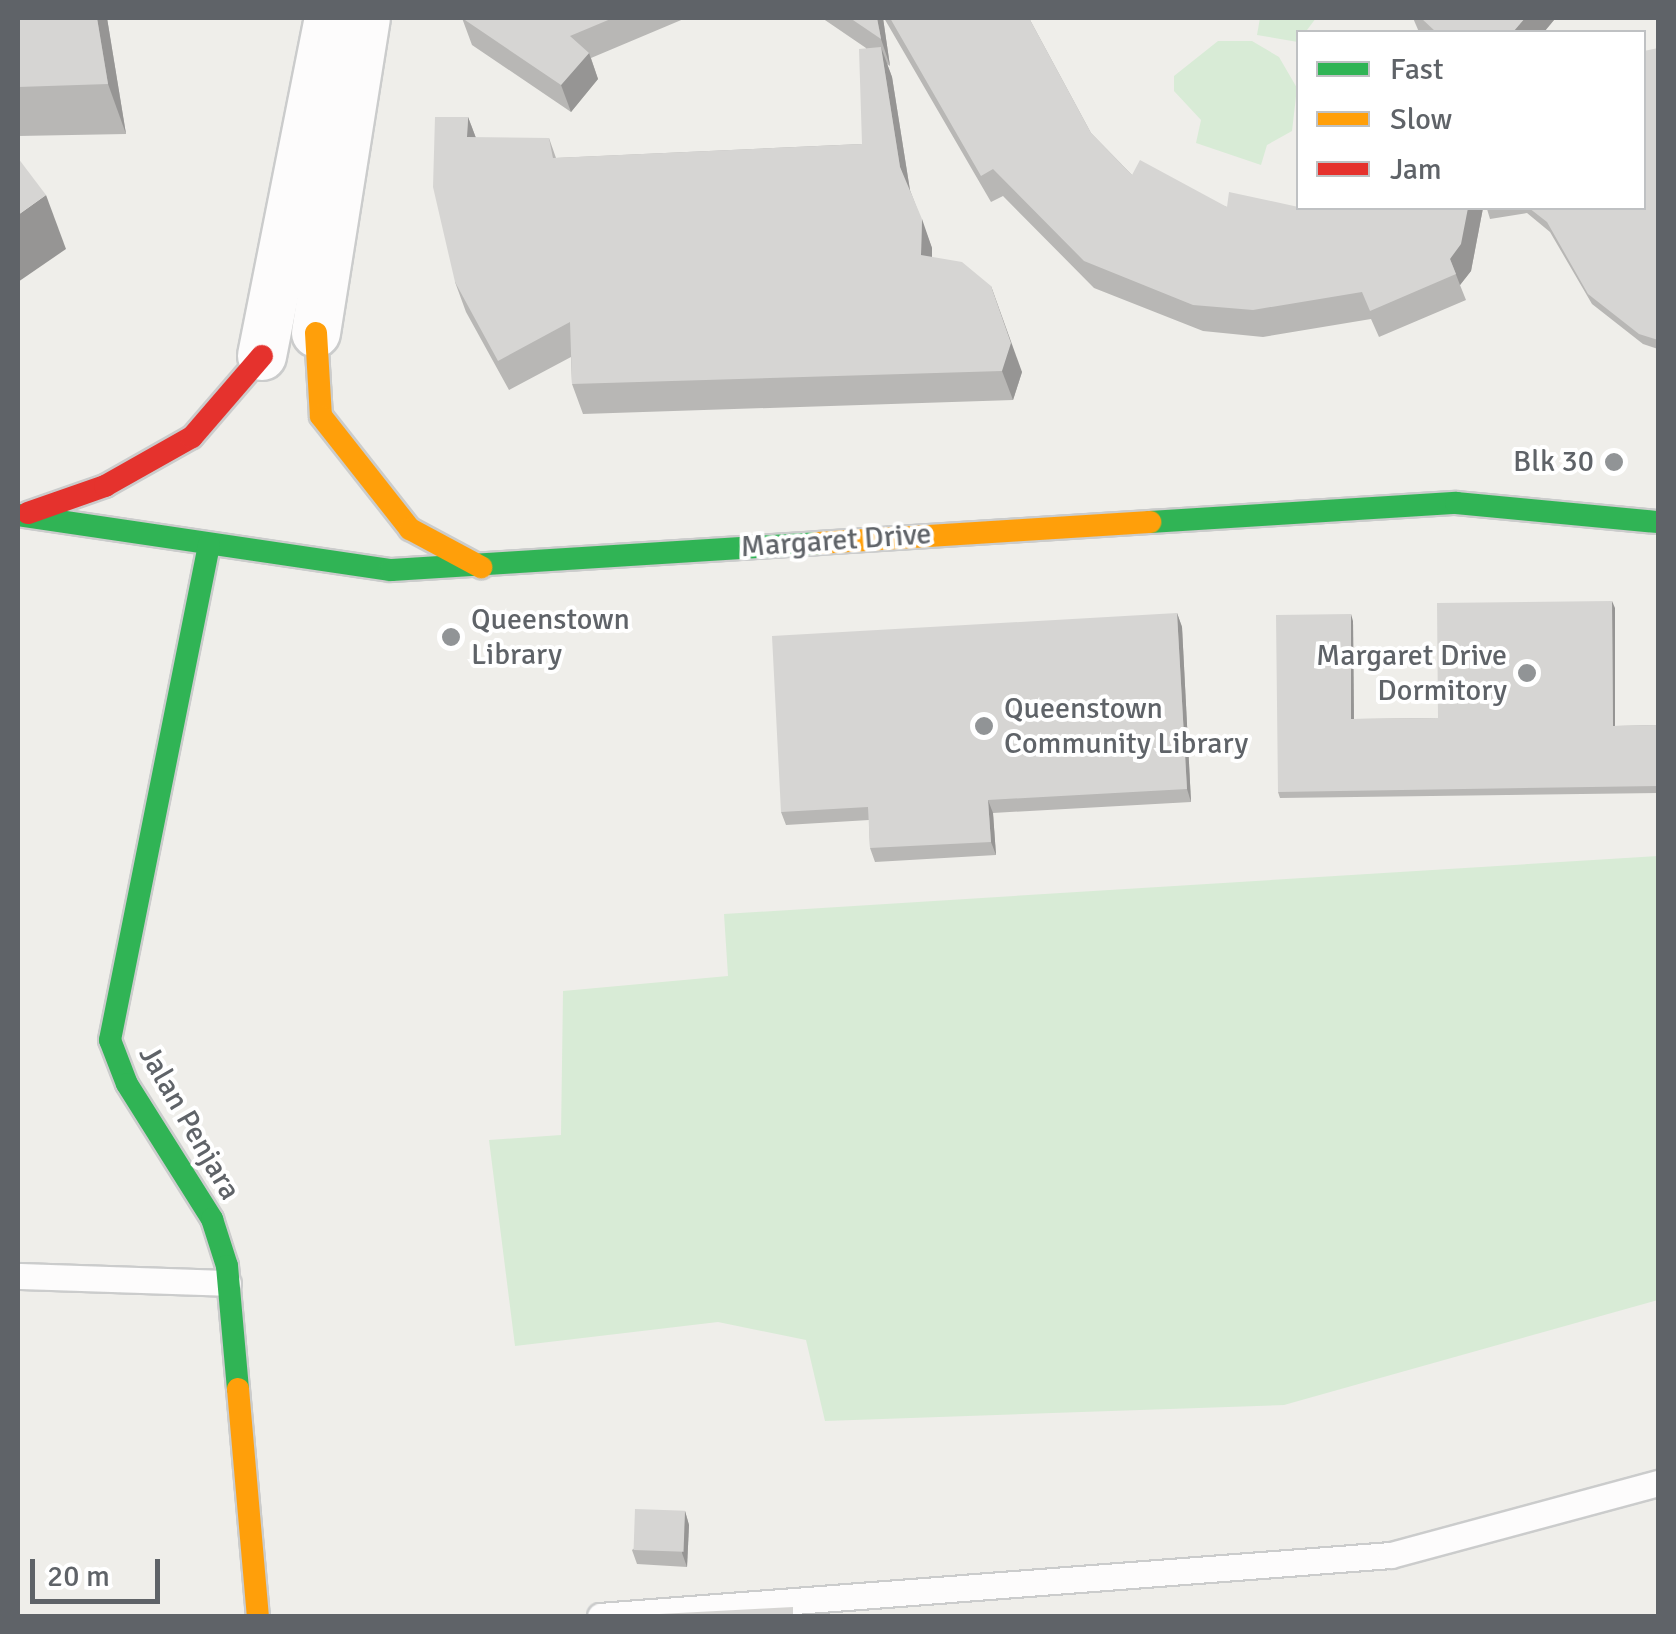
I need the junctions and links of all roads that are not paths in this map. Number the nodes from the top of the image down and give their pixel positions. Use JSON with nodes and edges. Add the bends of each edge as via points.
{"nodes":[{"id":1,"x":328,"y":18,"type":"edge"},
{"id":2,"x":366,"y":18,"type":"edge"},
{"id":3,"x":316,"y":333,"type":"joint"},
{"id":4,"x":262,"y":356,"type":"joint"},
{"id":5,"x":19,"y":515,"type":"edge"},
{"id":6,"x":1658,"y":522,"type":"edge"},
{"id":7,"x":210,"y":545,"type":"junction"},
{"id":8,"x":484,"y":569,"type":"junction"},
{"id":9,"x":18,"y":1276,"type":"edge"},
{"id":10,"x":228,"y":1283,"type":"junction"},
{"id":11,"x":1658,"y":1483,"type":"edge"},
{"id":12,"x":258,"y":1616,"type":"edge"},
{"id":13,"x":600,"y":1616,"type":"edge"}],
"edges":[{"from":1,"to":4,"type":"street"},
{"from":2,"to":3,"type":"street"},
{"from":3,"to":8,"type":"street","via":[[321,416],[360,472],[410,529]]},
{"from":4,"to":5,"type":"street","via":[[192,437],[105,486]]},
{"from":5,"to":7,"type":"street","name":"Margaret Drive"},
{"from":6,"to":8,"type":"street","name":"Margaret Drive","via":[[1456,502]]},
{"from":7,"to":8,"type":"street","name":"Margaret Drive","via":[[391,570]]},
{"from":7,"to":10,"type":"street","name":"Jalan Penjara","via":[[110,1040],[121,1074],[212,1220]]},
{"from":9,"to":10,"type":"lane"},
{"from":10,"to":12,"type":"street","name":"Jalan Penjara"},
{"from":11,"to":13,"type":"lane","via":[[1391,1555]]}]}
